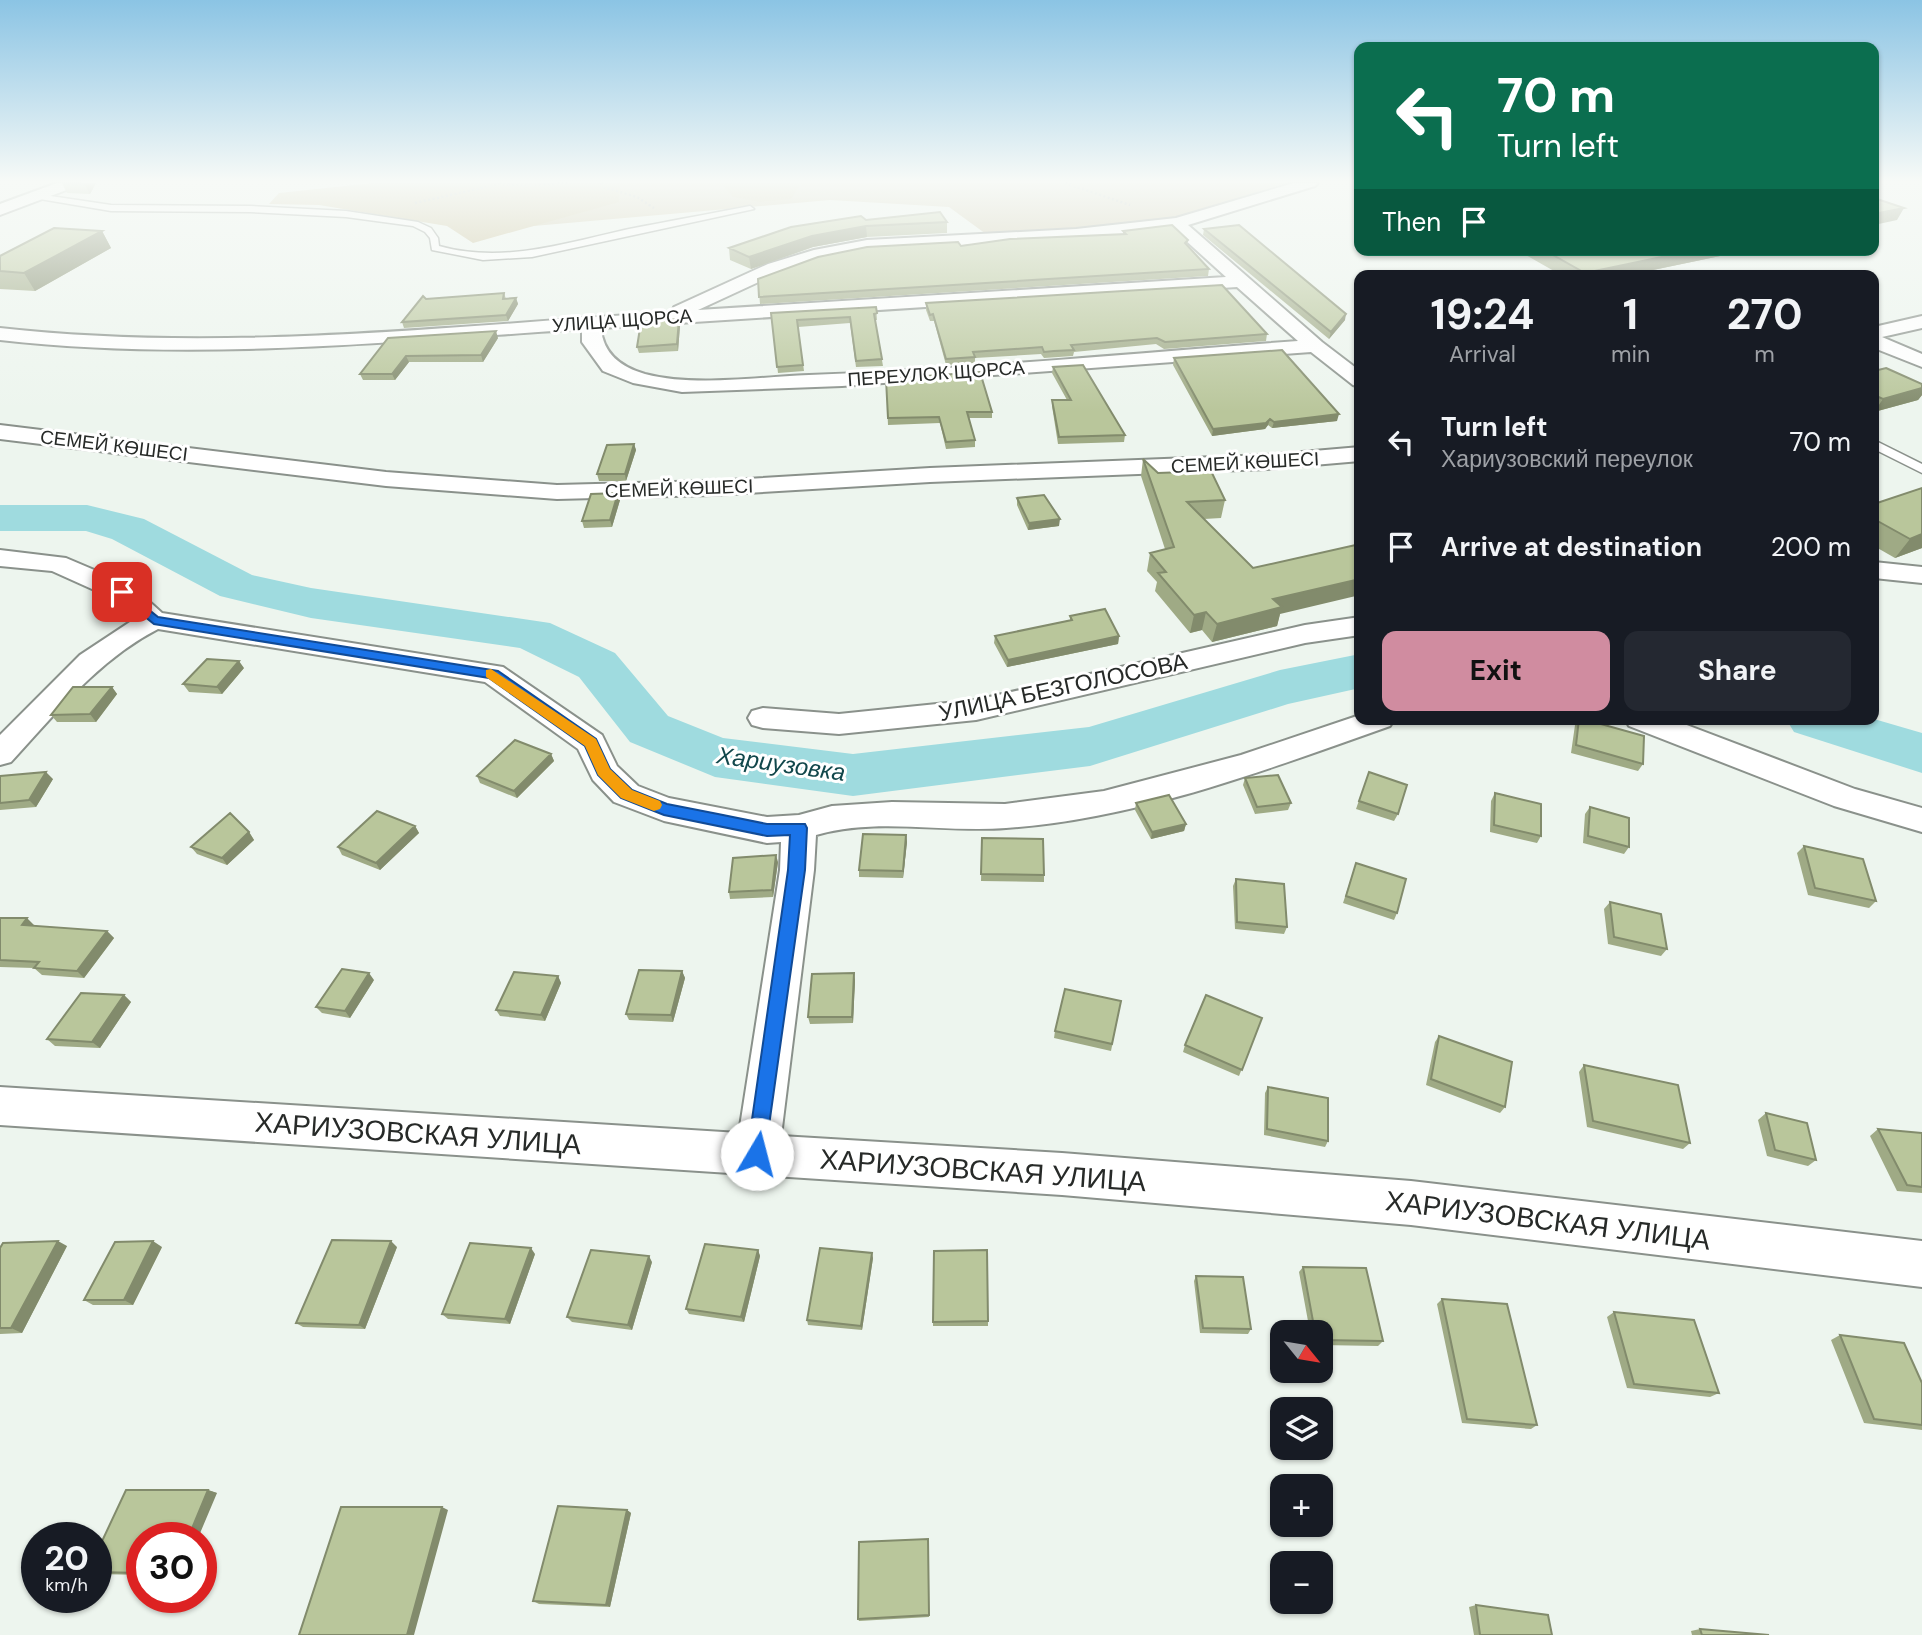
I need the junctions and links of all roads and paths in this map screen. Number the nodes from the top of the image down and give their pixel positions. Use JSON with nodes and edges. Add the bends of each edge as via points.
{"nodes":[{"id":1,"x":803,"y":259,"type":"edge"},
{"id":2,"x":1217,"y":259,"type":"edge"},
{"id":3,"x":1243,"y":281,"type":"junction"},
{"id":4,"x":668,"y":317,"type":"junction"},
{"id":5,"x":1922,"y":322,"type":"edge"},
{"id":6,"x":591,"y":323,"type":"junction"},
{"id":7,"x":1879,"y":332,"type":"edge"},
{"id":8,"x":0,"y":334,"type":"edge"},
{"id":9,"x":1879,"y":343,"type":"edge"},
{"id":10,"x":1315,"y":346,"type":"junction"},
{"id":11,"x":1922,"y":361,"type":"edge"},
{"id":12,"x":1354,"y":376,"type":"edge"},
{"id":13,"x":0,"y":432,"type":"edge"},
{"id":14,"x":1879,"y":447,"type":"edge"},
{"id":15,"x":1354,"y":455,"type":"edge"},
{"id":16,"x":1922,"y":469,"type":"edge"},
{"id":17,"x":0,"y":558,"type":"edge"},
{"id":18,"x":1879,"y":571,"type":"edge"},
{"id":19,"x":1922,"y":575,"type":"edge"},
{"id":20,"x":154,"y":620,"type":"junction"},
{"id":21,"x":1354,"y":627,"type":"edge"},
{"id":22,"x":763,"y":718,"type":"dead end"},
{"id":23,"x":1362,"y":725,"type":"edge"},
{"id":24,"x":1656,"y":725,"type":"edge"},
{"id":25,"x":0,"y":754,"type":"edge"},
{"id":26,"x":1922,"y":820,"type":"edge"},
{"id":27,"x":799,"y":828,"type":"junction"},
{"id":28,"x":0,"y":1106,"type":"edge"},
{"id":29,"x":757,"y":1154,"type":"junction"},
{"id":30,"x":1922,"y":1264,"type":"edge"}],
"edges":[{"from":1,"to":4,"type":"street"},
{"from":2,"to":3,"type":"street"},
{"from":3,"to":4,"type":"street","name":"УЛИЦА ЩОРСА"},
{"from":3,"to":10,"type":"street"},
{"from":4,"to":6,"type":"street","name":"УЛИЦА ЩОРСА"},
{"from":5,"to":7,"type":"street"},
{"from":6,"to":8,"type":"street","name":"УЛИЦА ЩОРСА","via":[[280,343],[71,342]]},
{"from":6,"to":10,"type":"street","name":"ПЕРЕУЛОК ЩОРСА","via":[[592,342],[610,367],[640,379],[682,386],[829,381]]},
{"from":9,"to":11,"type":"street"},
{"from":10,"to":12,"type":"street"},
{"from":13,"to":15,"type":"street","name":"СЕМЕЙ КӨШЕСІ","via":[[386,479],[557,492]]},
{"from":14,"to":16,"type":"lane"},
{"from":17,"to":20,"type":"street","via":[[57,564],[122,592]]},
{"from":18,"to":19,"type":"street"},
{"from":20,"to":25,"type":"street","via":[[108,646]]},
{"from":20,"to":27,"type":"street","via":[[493,674],[591,743],[604,772],[626,794],[664,809],[767,830]]},
{"from":21,"to":22,"type":"street","name":"УЛИЦА БЕЗГОЛОСОВА","via":[[1278,640],[976,710],[839,724]]},
{"from":23,"to":27,"type":"street","via":[[1248,764],[1104,803],[1004,816],[832,818]]},
{"from":24,"to":26,"type":"street","via":[[1846,798]]},
{"from":27,"to":29,"type":"street"},
{"from":28,"to":29,"type":"street","name":"ХАРИУЗОВСКАЯ УЛИЦА"},
{"from":29,"to":30,"type":"street","name":"ХАРИУЗОВСКАЯ УЛИЦА","via":[[1411,1203]]}]}
